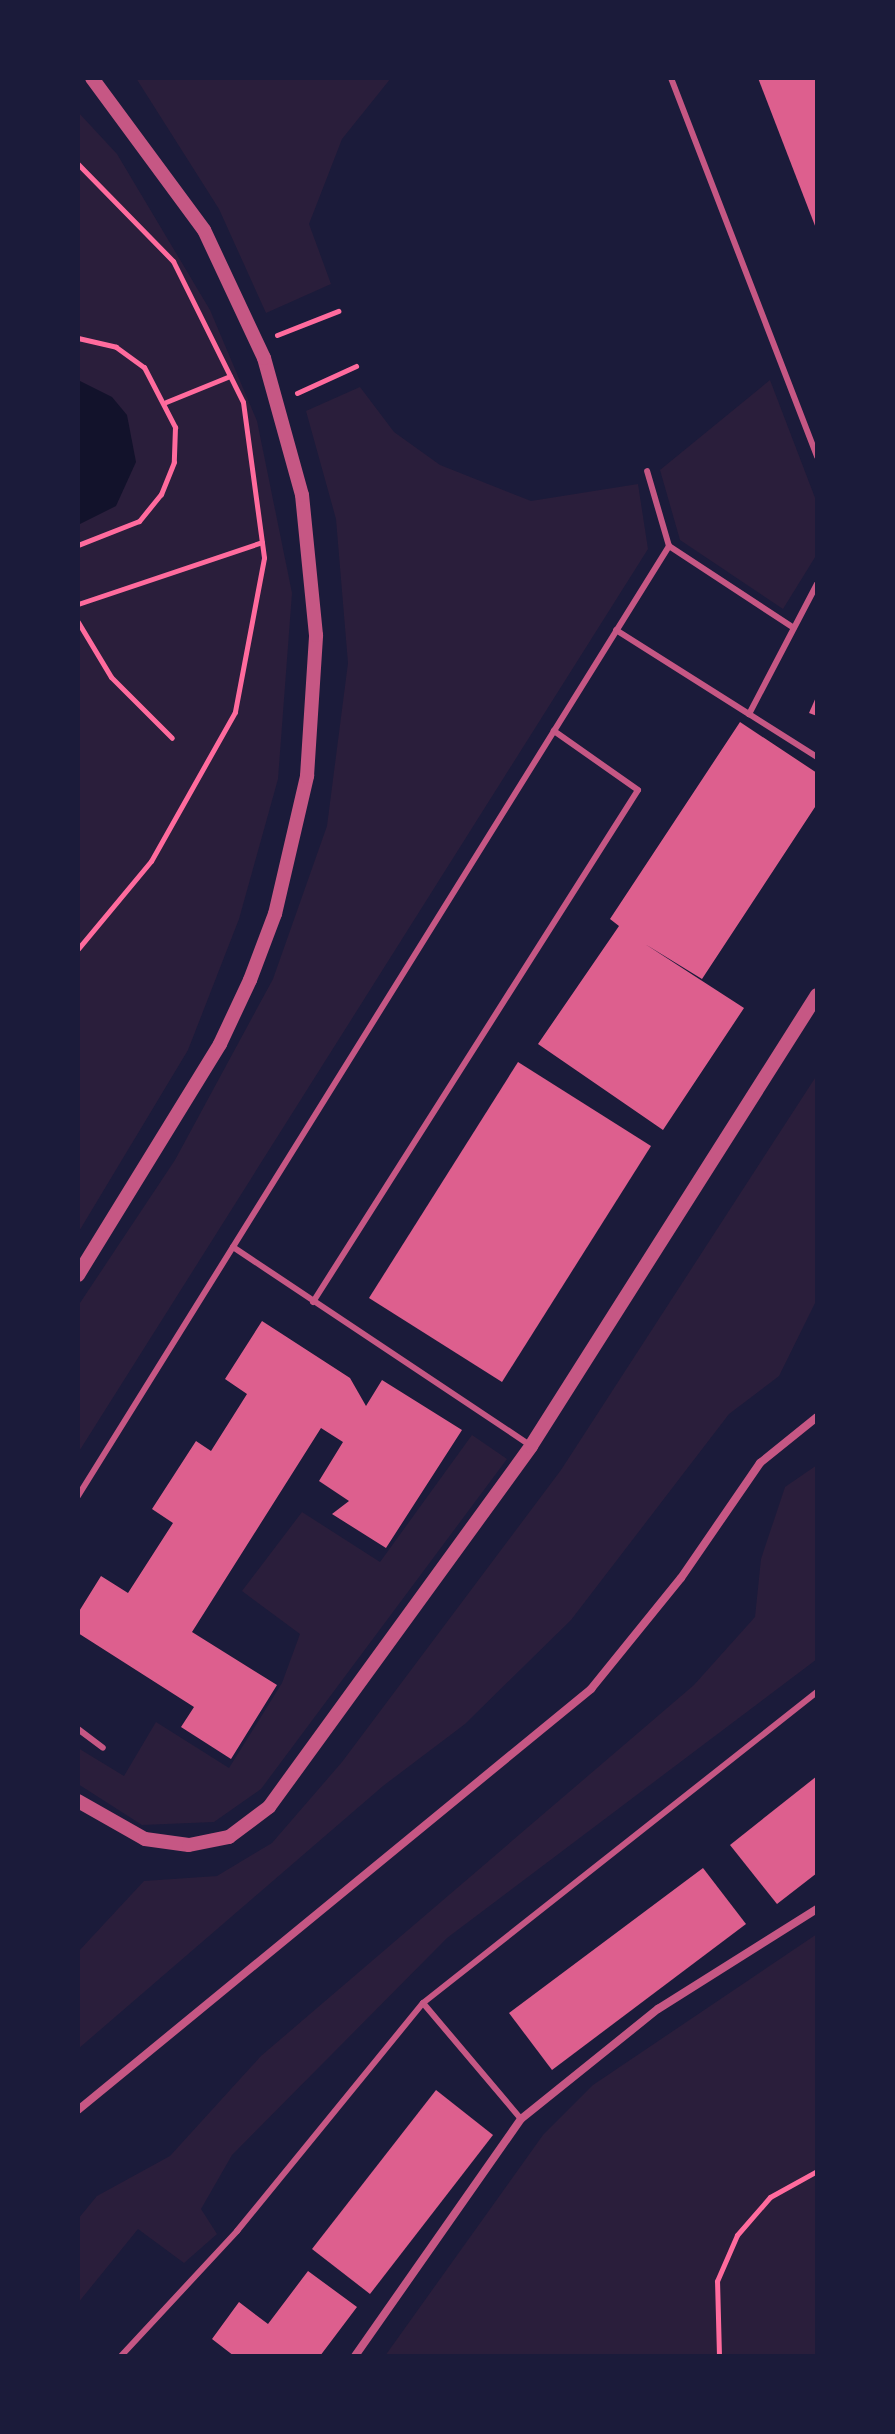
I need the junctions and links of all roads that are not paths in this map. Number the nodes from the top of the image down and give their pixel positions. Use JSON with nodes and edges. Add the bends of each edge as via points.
{"nodes":[{"id":1,"x":92,"y":78,"type":"edge"},
{"id":2,"x":671,"y":78,"type":"edge"},
{"id":3,"x":817,"y":457,"type":"edge"},
{"id":4,"x":647,"y":471,"type":"dead end"},
{"id":5,"x":669,"y":546,"type":"junction"},
{"id":6,"x":817,"y":584,"type":"edge"},
{"id":7,"x":794,"y":628,"type":"junction"},
{"id":8,"x":616,"y":630,"type":"junction"},
{"id":9,"x":749,"y":714,"type":"junction"},
{"id":10,"x":554,"y":731,"type":"junction"},
{"id":11,"x":817,"y":757,"type":"edge"},
{"id":12,"x":817,"y":995,"type":"edge"},
{"id":13,"x":233,"y":1247,"type":"junction"},
{"id":14,"x":78,"y":1275,"type":"edge"},
{"id":15,"x":313,"y":1302,"type":"junction"},
{"id":16,"x":817,"y":1417,"type":"edge"},
{"id":17,"x":531,"y":1446,"type":"junction"},
{"id":18,"x":78,"y":1496,"type":"edge"},
{"id":19,"x":817,"y":1692,"type":"edge"},
{"id":20,"x":78,"y":1729,"type":"edge"},
{"id":21,"x":103,"y":1748,"type":"dead end"},
{"id":22,"x":78,"y":1801,"type":"edge"},
{"id":23,"x":817,"y":1909,"type":"edge"},
{"id":24,"x":423,"y":2003,"type":"junction"},
{"id":25,"x":78,"y":2110,"type":"edge"},
{"id":26,"x":521,"y":2119,"type":"junction"},
{"id":27,"x":121,"y":2356,"type":"edge"},
{"id":28,"x":355,"y":2356,"type":"edge"}],
"edges":[{"from":1,"to":14,"type":"street","via":[[204,230],[258,343],[302,495],[316,635],[309,762],[270,927],[220,1044]]},
{"from":2,"to":3,"type":"lane"},
{"from":4,"to":5,"type":"lane"},
{"from":5,"to":7,"type":"lane"},
{"from":5,"to":8,"type":"lane"},
{"from":6,"to":7,"type":"lane"},
{"from":7,"to":9,"type":"lane"},
{"from":8,"to":9,"type":"lane"},
{"from":8,"to":10,"type":"lane"},
{"from":9,"to":11,"type":"lane"},
{"from":10,"to":13,"type":"lane"},
{"from":10,"to":15,"type":"lane","via":[[638,790]]},
{"from":12,"to":17,"type":"street"},
{"from":13,"to":15,"type":"lane"},
{"from":13,"to":18,"type":"lane"},
{"from":15,"to":17,"type":"lane"},
{"from":16,"to":25,"type":"street","via":[[760,1463],[681,1578],[591,1689]]},
{"from":17,"to":22,"type":"street","via":[[303,1767],[250,1825],[207,1843],[171,1844],[145,1839]]},
{"from":19,"to":24,"type":"lane"},
{"from":20,"to":21,"type":"lane"},
{"from":23,"to":26,"type":"street","via":[[658,2009]]},
{"from":24,"to":26,"type":"lane"},
{"from":24,"to":27,"type":"lane","via":[[237,2231]]},
{"from":26,"to":28,"type":"street"}]}
